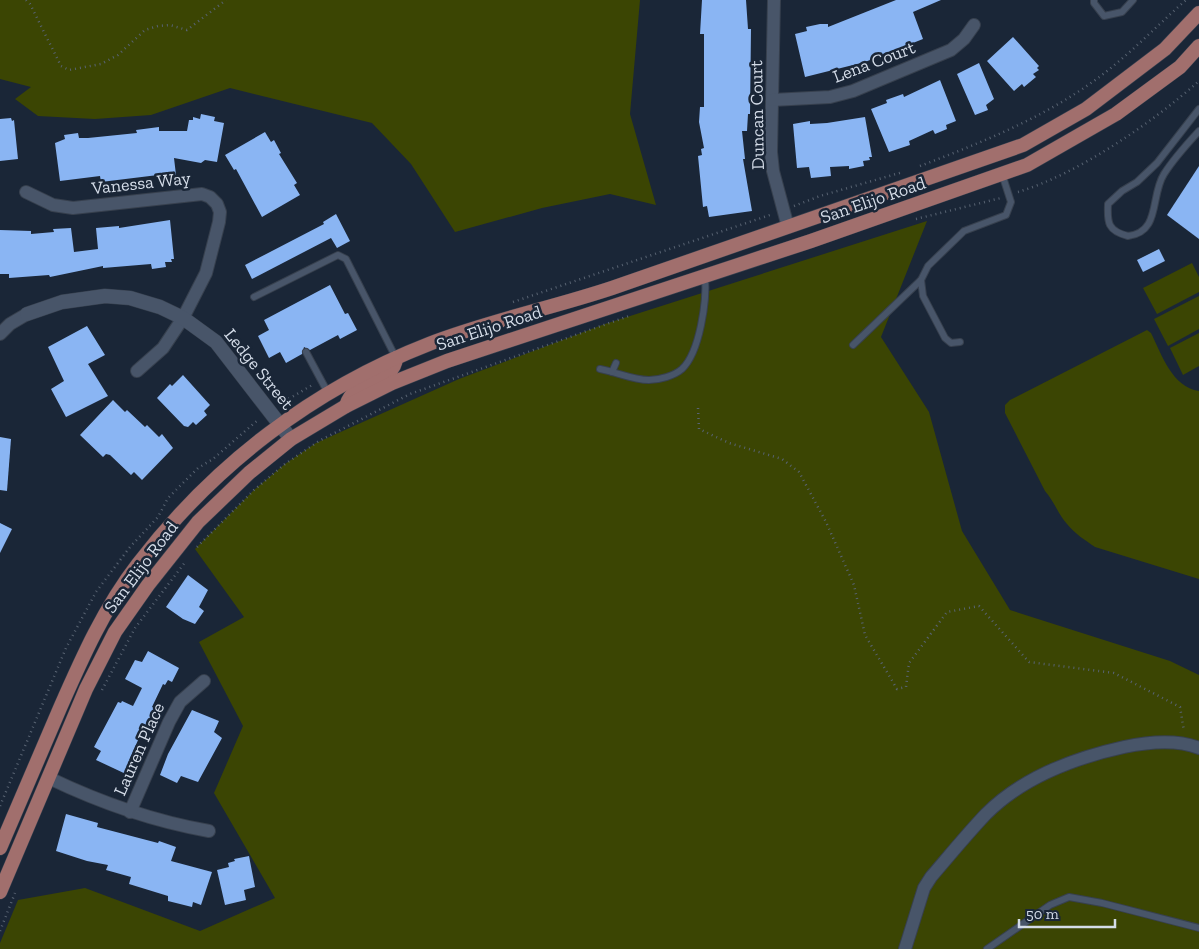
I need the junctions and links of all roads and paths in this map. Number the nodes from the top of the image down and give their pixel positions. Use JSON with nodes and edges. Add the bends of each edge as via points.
{"nodes":[{"id":1,"x":26,"y":0,"type":"edge"},
{"id":2,"x":226,"y":0,"type":"edge"},
{"id":3,"x":774,"y":0,"type":"edge"},
{"id":4,"x":1094,"y":0,"type":"edge"},
{"id":5,"x":1133,"y":0,"type":"edge"},
{"id":6,"x":1186,"y":0,"type":"edge"},
{"id":7,"x":1199,"y":14,"type":"edge"},
{"id":8,"x":974,"y":25,"type":"dead end"},
{"id":9,"x":1199,"y":46,"type":"edge"},
{"id":10,"x":1199,"y":81,"type":"edge"},
{"id":11,"x":772,"y":100,"type":"junction"},
{"id":12,"x":1199,"y":109,"type":"edge"},
{"id":13,"x":1199,"y":131,"type":"edge"},
{"id":14,"x":918,"y":166,"type":"dead end"},
{"id":15,"x":909,"y":170,"type":"dead end"},
{"id":16,"x":1002,"y":174,"type":"junction"},
{"id":17,"x":26,"y":192,"type":"dead end"},
{"id":18,"x":1009,"y":195,"type":"junction"},
{"id":19,"x":783,"y":210,"type":"junction"},
{"id":20,"x":908,"y":222,"type":"dead end"},
{"id":21,"x":788,"y":227,"type":"junction"},
{"id":22,"x":705,"y":277,"type":"junction"},
{"id":23,"x":921,"y":280,"type":"junction"},
{"id":24,"x":254,"y":297,"type":"dead end"},
{"id":25,"x":505,"y":304,"type":"dead end"},
{"id":26,"x":27,"y":314,"type":"joint"},
{"id":27,"x":633,"y":315,"type":"dead end"},
{"id":28,"x":183,"y":318,"type":"junction"},
{"id":29,"x":0,"y":334,"type":"edge"},
{"id":30,"x":960,"y":342,"type":"dead end"},
{"id":31,"x":852,"y":345,"type":"dead end"},
{"id":32,"x":306,"y":352,"type":"dead end"},
{"id":33,"x":396,"y":358,"type":"junction"},
{"id":34,"x":616,"y":363,"type":"dead end"},
{"id":35,"x":600,"y":369,"type":"dead end"},
{"id":36,"x":137,"y":371,"type":"dead end"},
{"id":37,"x":612,"y":372,"type":"junction"},
{"id":38,"x":321,"y":380,"type":"junction"},
{"id":39,"x":328,"y":393,"type":"junction"},
{"id":40,"x":282,"y":403,"type":"dead end"},
{"id":41,"x":346,"y":406,"type":"junction"},
{"id":42,"x":698,"y":408,"type":"dead end"},
{"id":43,"x":279,"y":424,"type":"junction"},
{"id":44,"x":291,"y":439,"type":"junction"},
{"id":45,"x":195,"y":549,"type":"dead end"},
{"id":46,"x":189,"y":557,"type":"dead end"},
{"id":47,"x":204,"y":681,"type":"dead end"},
{"id":48,"x":101,"y":692,"type":"dead end"},
{"id":49,"x":1186,"y":742,"type":"junction"},
{"id":50,"x":1199,"y":748,"type":"edge"},
{"id":51,"x":49,"y":778,"type":"junction"},
{"id":52,"x":130,"y":812,"type":"junction"},
{"id":53,"x":209,"y":832,"type":"dead end"},
{"id":54,"x":0,"y":848,"type":"edge"},
{"id":55,"x":17,"y":888,"type":"dead end"},
{"id":56,"x":0,"y":892,"type":"edge"},
{"id":57,"x":1199,"y":928,"type":"edge"},
{"id":58,"x":0,"y":931,"type":"edge"},
{"id":59,"x":905,"y":949,"type":"edge"},
{"id":60,"x":987,"y":949,"type":"edge"}],
"edges":[{"from":1,"to":2,"type":"path","via":[[61,66],[68,70],[109,60],[146,30],[170,26],[187,30]]},
{"from":3,"to":11,"type":"street","name":"Duncan Court"},
{"from":4,"to":5,"type":"lane","via":[[1104,16],[1122,12]]},
{"from":6,"to":14,"type":"path","via":[[1112,68],[1059,103],[1001,135]]},
{"from":7,"to":21,"type":"main road","name":"San Elijo Road","via":[[1165,50],[1094,103],[1023,145]]},
{"from":8,"to":11,"type":"street","name":"Lena Court","via":[[951,50],[853,91],[830,97]]},
{"from":9,"to":16,"type":"main road","name":"San Elijo Road","via":[[1180,67],[1116,114],[1027,165]]},
{"from":10,"to":18,"type":"path","via":[[1140,128],[1075,167]]},
{"from":11,"to":19,"type":"street","name":"Duncan Court","via":[[773,172]]},
{"from":12,"to":13,"type":"lane","via":[[1157,163],[1108,204],[1107,222],[1113,229],[1128,236],[1144,231],[1151,222],[1163,175]]},
{"from":15,"to":19,"type":"path"},
{"from":16,"to":18,"type":"lane"},
{"from":16,"to":22,"type":"main road","name":"San Elijo Road"},
{"from":17,"to":28,"type":"street","name":"Vanessa Way","via":[[53,204],[73,208],[202,194],[210,197],[217,204],[220,222],[206,273]]},
{"from":18,"to":20,"type":"path"},
{"from":18,"to":23,"type":"lane","via":[[1011,202],[1006,215],[964,232],[928,266]]},
{"from":19,"to":21,"type":"street","name":"Duncan Court"},
{"from":19,"to":25,"type":"path"},
{"from":21,"to":33,"type":"main road","name":"San Elijo Road","via":[[608,289],[431,343]]},
{"from":22,"to":37,"type":"lane","via":[[706,301],[699,333],[682,369],[650,380]]},
{"from":22,"to":41,"type":"main road","name":"San Elijo Road","via":[[447,361]]},
{"from":23,"to":30,"type":"lane","via":[[923,296],[945,338],[951,343]]},
{"from":23,"to":31,"type":"lane"},
{"from":24,"to":33,"type":"lane","via":[[338,254],[346,259]]},
{"from":26,"to":28,"type":"street","name":"Ledge Street","via":[[62,302],[105,296],[130,298]]},
{"from":26,"to":29,"type":"street","name":"Ledge Street"},
{"from":27,"to":45,"type":"path","via":[[410,394],[319,441],[254,490]]},
{"from":28,"to":36,"type":"street","name":"Vanessa Way","via":[[163,348]]},
{"from":28,"to":43,"type":"street","name":"Ledge Street","via":[[216,342]]},
{"from":32,"to":38,"type":"lane"},
{"from":33,"to":39,"type":"main road","name":"San Elijo Road"},
{"from":33,"to":41,"type":"main road","via":[[393,369],[386,375],[354,390]]},
{"from":34,"to":37,"type":"lane"},
{"from":35,"to":37,"type":"lane"},
{"from":38,"to":39,"type":"lane"},
{"from":38,"to":40,"type":"path"},
{"from":39,"to":43,"type":"main road","name":"San Elijo Road"},
{"from":41,"to":44,"type":"main road","name":"San Elijo Road"},
{"from":42,"to":49,"type":"path","via":[[699,429],[729,443],[782,459],[799,472],[854,585],[865,635],[897,690],[906,687],[909,663],[947,612],[978,606],[1030,662],[1114,673],[1180,707]]},
{"from":43,"to":44,"type":"street","name":"Ledge Street"},
{"from":43,"to":54,"type":"main road","name":"San Elijo Road","via":[[220,473],[170,524],[105,612],[82,657]]},
{"from":44,"to":51,"type":"main road","name":"San Elijo Road","via":[[198,522],[148,585],[115,632],[86,689]]},
{"from":46,"to":48,"type":"path","via":[[135,628]]},
{"from":47,"to":52,"type":"street","name":"Lauren Place","via":[[180,702]]},
{"from":49,"to":50,"type":"street"},
{"from":49,"to":59,"type":"street","via":[[1141,744],[1086,756],[1028,782],[987,813],[931,877],[924,888]]},
{"from":51,"to":52,"type":"street","name":"Lauren Place"},
{"from":51,"to":56,"type":"main road","name":"San Elijo Road"},
{"from":52,"to":53,"type":"street","name":"Lauren Place"},
{"from":55,"to":58,"type":"path"},
{"from":57,"to":60,"type":"lane","via":[[1069,897],[1050,905]]}]}
